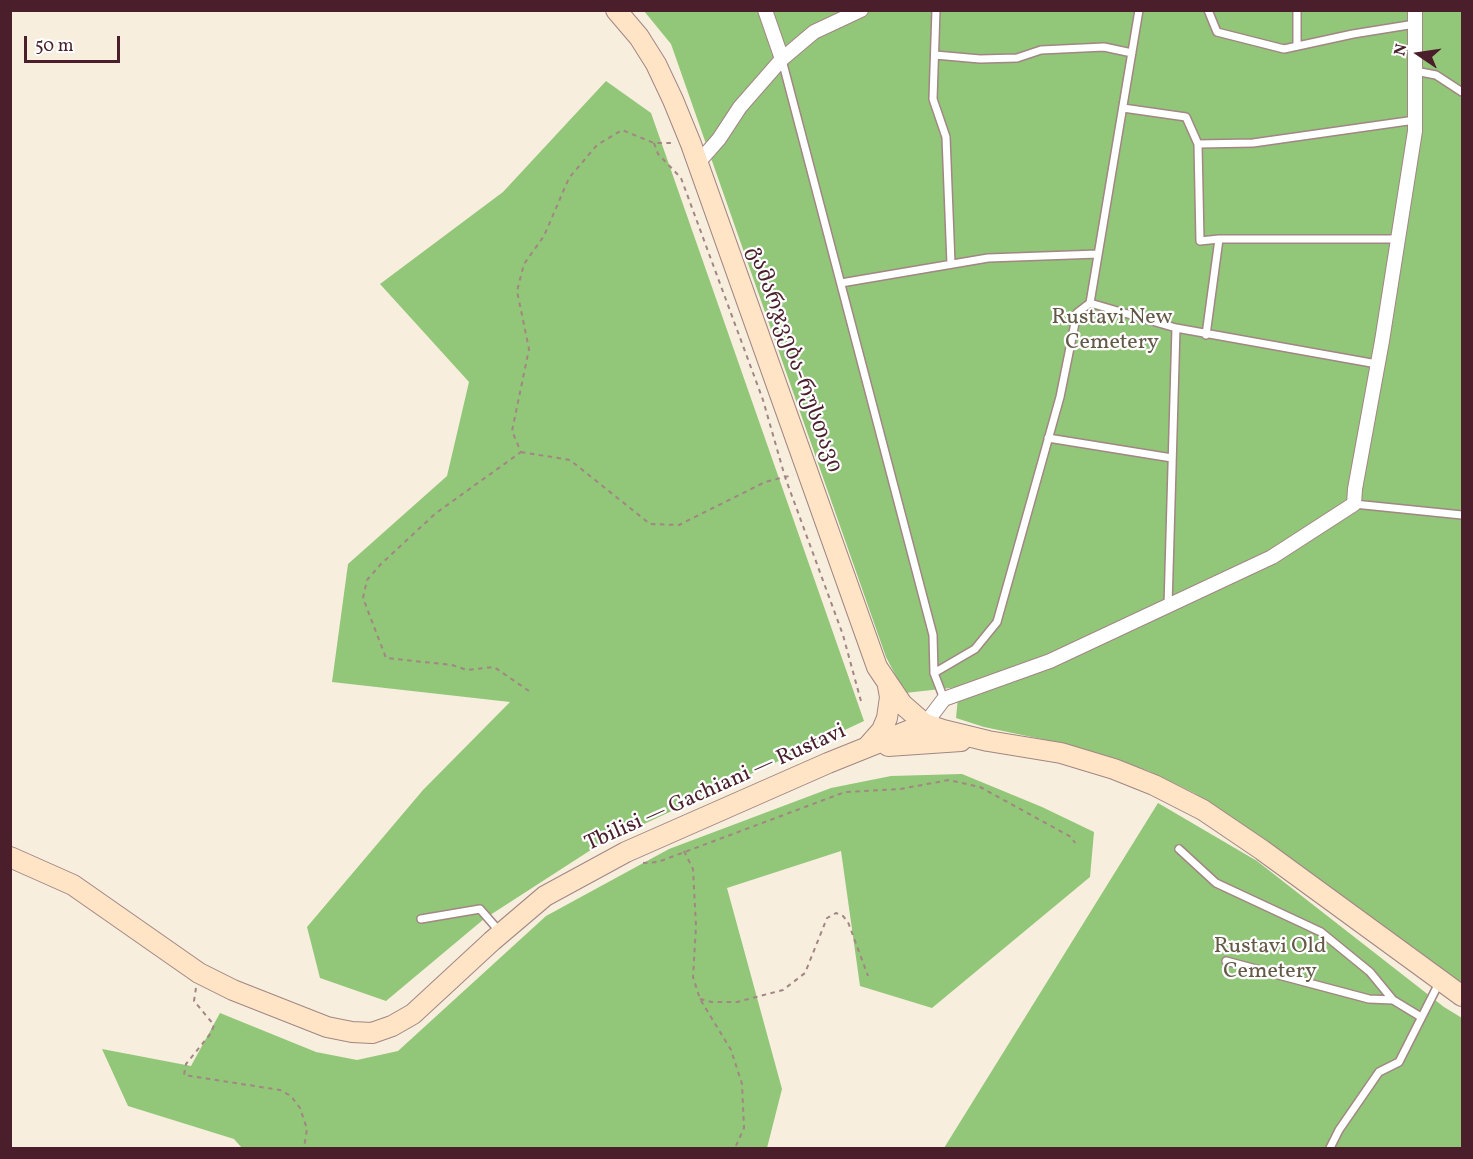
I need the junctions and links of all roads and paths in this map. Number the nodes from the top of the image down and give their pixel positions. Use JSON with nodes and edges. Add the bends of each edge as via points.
{"nodes":[{"id":1,"x":616,"y":10,"type":"edge"},
{"id":2,"x":765,"y":10,"type":"edge"},
{"id":3,"x":861,"y":10,"type":"edge"},
{"id":4,"x":936,"y":10,"type":"edge"},
{"id":5,"x":1139,"y":10,"type":"edge"},
{"id":6,"x":1208,"y":10,"type":"edge"},
{"id":7,"x":1297,"y":10,"type":"edge"},
{"id":8,"x":1415,"y":17,"type":"edge"},
{"id":9,"x":1297,"y":46,"type":"junction"},
{"id":10,"x":1132,"y":53,"type":"junction"},
{"id":11,"x":935,"y":56,"type":"junction"},
{"id":12,"x":782,"y":59,"type":"junction"},
{"id":13,"x":1415,"y":71,"type":"junction"},
{"id":14,"x":1462,"y":92,"type":"edge"},
{"id":15,"x":1123,"y":108,"type":"junction"},
{"id":16,"x":1415,"y":120,"type":"junction"},
{"id":17,"x":654,"y":143,"type":"junction"},
{"id":18,"x":691,"y":144,"type":"junction"},
{"id":19,"x":1198,"y":144,"type":"junction"},
{"id":20,"x":697,"y":164,"type":"junction"},
{"id":21,"x":1398,"y":238,"type":"junction"},
{"id":22,"x":1219,"y":239,"type":"junction"},
{"id":23,"x":1098,"y":254,"type":"junction"},
{"id":24,"x":951,"y":264,"type":"junction"},
{"id":25,"x":841,"y":283,"type":"junction"},
{"id":26,"x":1090,"y":303,"type":"junction"},
{"id":27,"x":1176,"y":328,"type":"junction"},
{"id":28,"x":1206,"y":334,"type":"junction"},
{"id":29,"x":1377,"y":364,"type":"junction"},
{"id":30,"x":1048,"y":438,"type":"junction"},
{"id":31,"x":520,"y":452,"type":"junction"},
{"id":32,"x":1172,"y":458,"type":"junction"},
{"id":33,"x":807,"y":472,"type":"junction"},
{"id":34,"x":784,"y":477,"type":"junction"},
{"id":35,"x":1354,"y":504,"type":"junction"},
{"id":36,"x":1462,"y":515,"type":"edge"},
{"id":37,"x":1168,"y":606,"type":"junction"},
{"id":38,"x":934,"y":673,"type":"junction"},
{"id":39,"x":888,"y":686,"type":"junction"},
{"id":40,"x":529,"y":691,"type":"dead end"},
{"id":41,"x":944,"y":699,"type":"junction"},
{"id":42,"x":862,"y":705,"type":"dead end"},
{"id":43,"x":925,"y":724,"type":"junction"},
{"id":44,"x":988,"y":741,"type":"junction"},
{"id":45,"x":865,"y":750,"type":"junction"},
{"id":46,"x":1076,"y":843,"type":"dead end"},
{"id":47,"x":1179,"y":849,"type":"dead end"},
{"id":48,"x":684,"y":851,"type":"junction"},
{"id":49,"x":10,"y":857,"type":"edge"},
{"id":50,"x":638,"y":863,"type":"dead end"},
{"id":51,"x":421,"y":919,"type":"dead end"},
{"id":52,"x":501,"y":933,"type":"junction"},
{"id":53,"x":1226,"y":961,"type":"dead end"},
{"id":54,"x":199,"y":973,"type":"junction"},
{"id":55,"x":868,"y":976,"type":"dead end"},
{"id":56,"x":1440,"y":981,"type":"junction"},
{"id":57,"x":1462,"y":996,"type":"edge"},
{"id":58,"x":700,"y":999,"type":"junction"},
{"id":59,"x":1393,"y":1000,"type":"junction"},
{"id":60,"x":1421,"y":1017,"type":"junction"},
{"id":61,"x":304,"y":1149,"type":"edge"},
{"id":62,"x":735,"y":1149,"type":"edge"},
{"id":63,"x":1330,"y":1149,"type":"edge"}],
"edges":[{"from":1,"to":18,"type":"main road","name":"გამარჯვება-რუსთავი","via":[[656,64]]},
{"from":2,"to":12,"type":"street"},
{"from":3,"to":12,"type":"street","via":[[814,32]]},
{"from":4,"to":11,"type":"lane"},
{"from":5,"to":10,"type":"lane"},
{"from":6,"to":9,"type":"lane","via":[[1217,32],[1284,49]]},
{"from":7,"to":9,"type":"lane"},
{"from":8,"to":9,"type":"lane"},
{"from":8,"to":13,"type":"street"},
{"from":10,"to":11,"type":"lane","via":[[1104,47],[1041,50],[1017,58]]},
{"from":10,"to":15,"type":"lane"},
{"from":11,"to":24,"type":"lane","via":[[933,99],[946,137]]},
{"from":12,"to":20,"type":"street"},
{"from":12,"to":25,"type":"lane"},
{"from":13,"to":14,"type":"lane","via":[[1436,75]]},
{"from":13,"to":16,"type":"street"},
{"from":15,"to":19,"type":"lane","via":[[1186,117]]},
{"from":15,"to":23,"type":"lane"},
{"from":16,"to":19,"type":"lane","via":[[1253,143]]},
{"from":16,"to":21,"type":"street"},
{"from":17,"to":18,"type":"path"},
{"from":17,"to":31,"type":"path","via":[[622,130],[597,144],[569,178],[544,236],[524,264],[517,291],[529,349],[512,430]]},
{"from":17,"to":34,"type":"path","via":[[658,154],[681,178],[763,400]]},
{"from":18,"to":20,"type":"main road","name":"გამარჯვება-რუსთავი"},
{"from":19,"to":22,"type":"lane","via":[[1200,241]]},
{"from":20,"to":33,"type":"main road","name":"გამარჯვება-რუსთავი"},
{"from":21,"to":22,"type":"lane"},
{"from":21,"to":29,"type":"street"},
{"from":22,"to":28,"type":"lane"},
{"from":23,"to":24,"type":"lane","via":[[988,258]]},
{"from":23,"to":26,"type":"lane"},
{"from":24,"to":25,"type":"lane"},
{"from":25,"to":38,"type":"lane","via":[[933,635]]},
{"from":26,"to":27,"type":"lane"},
{"from":26,"to":30,"type":"lane","via":[[1077,313]]},
{"from":27,"to":28,"type":"lane"},
{"from":27,"to":32,"type":"lane"},
{"from":28,"to":29,"type":"lane"},
{"from":29,"to":35,"type":"street"},
{"from":30,"to":32,"type":"lane"},
{"from":30,"to":38,"type":"lane","via":[[997,622],[975,649]]},
{"from":31,"to":34,"type":"path","via":[[570,460],[650,524],[679,525],[765,482]]},
{"from":31,"to":40,"type":"path","via":[[436,513],[381,564],[367,580],[363,598],[386,658],[467,670],[494,667]]},
{"from":32,"to":37,"type":"lane"},
{"from":33,"to":34,"type":"path"},
{"from":33,"to":39,"type":"main road","name":"გამარჯვება-რუსთავი","via":[[877,667]]},
{"from":34,"to":42,"type":"path","via":[[843,635]]},
{"from":35,"to":36,"type":"lane"},
{"from":35,"to":37,"type":"street","via":[[1272,557]]},
{"from":37,"to":41,"type":"street","via":[[1050,661]]},
{"from":38,"to":41,"type":"lane"},
{"from":39,"to":43,"type":"main road","name":"გამარჯვება-რუსთავი"},
{"from":39,"to":45,"type":"main road","via":[[887,717],[882,730]]},
{"from":41,"to":43,"type":"street"},
{"from":43,"to":44,"type":"main road"},
{"from":43,"to":45,"type":"main road","name":"Tbilisi — Gachiani — Rustavi"},
{"from":44,"to":45,"type":"main road","via":[[902,744]]},
{"from":44,"to":56,"type":"main road","via":[[1061,753],[1114,769],[1203,810]]},
{"from":45,"to":52,"type":"main road","name":"Tbilisi — Gachiani — Rustavi","via":[[626,852],[545,896]]},
{"from":46,"to":48,"type":"path","via":[[980,787],[949,780],[900,789],[845,792]]},
{"from":47,"to":59,"type":"lane","via":[[1216,883],[1321,932],[1370,972]]},
{"from":48,"to":50,"type":"path","via":[[658,862]]},
{"from":48,"to":58,"type":"path","via":[[693,869],[693,977]]},
{"from":49,"to":54,"type":"main road","name":"Tbilisi — Gachiani — Rustavi","via":[[73,885]]},
{"from":51,"to":52,"type":"lane","via":[[480,909]]},
{"from":52,"to":54,"type":"main road","name":"Tbilisi — Gachiani — Rustavi","via":[[413,1014],[372,1033],[327,1027]]},
{"from":53,"to":59,"type":"lane","via":[[1369,999]]},
{"from":54,"to":61,"type":"path","via":[[194,1001],[213,1025],[186,1064],[184,1075],[280,1090],[291,1096],[307,1129]]},
{"from":55,"to":58,"type":"path","via":[[848,922],[836,913],[826,918],[805,973],[783,990],[737,1002]]},
{"from":56,"to":57,"type":"main road"},
{"from":56,"to":60,"type":"lane"},
{"from":58,"to":62,"type":"path","via":[[731,1050],[742,1083],[744,1128]]},
{"from":59,"to":60,"type":"lane"},
{"from":60,"to":63,"type":"lane","via":[[1399,1062],[1379,1072]]}]}
